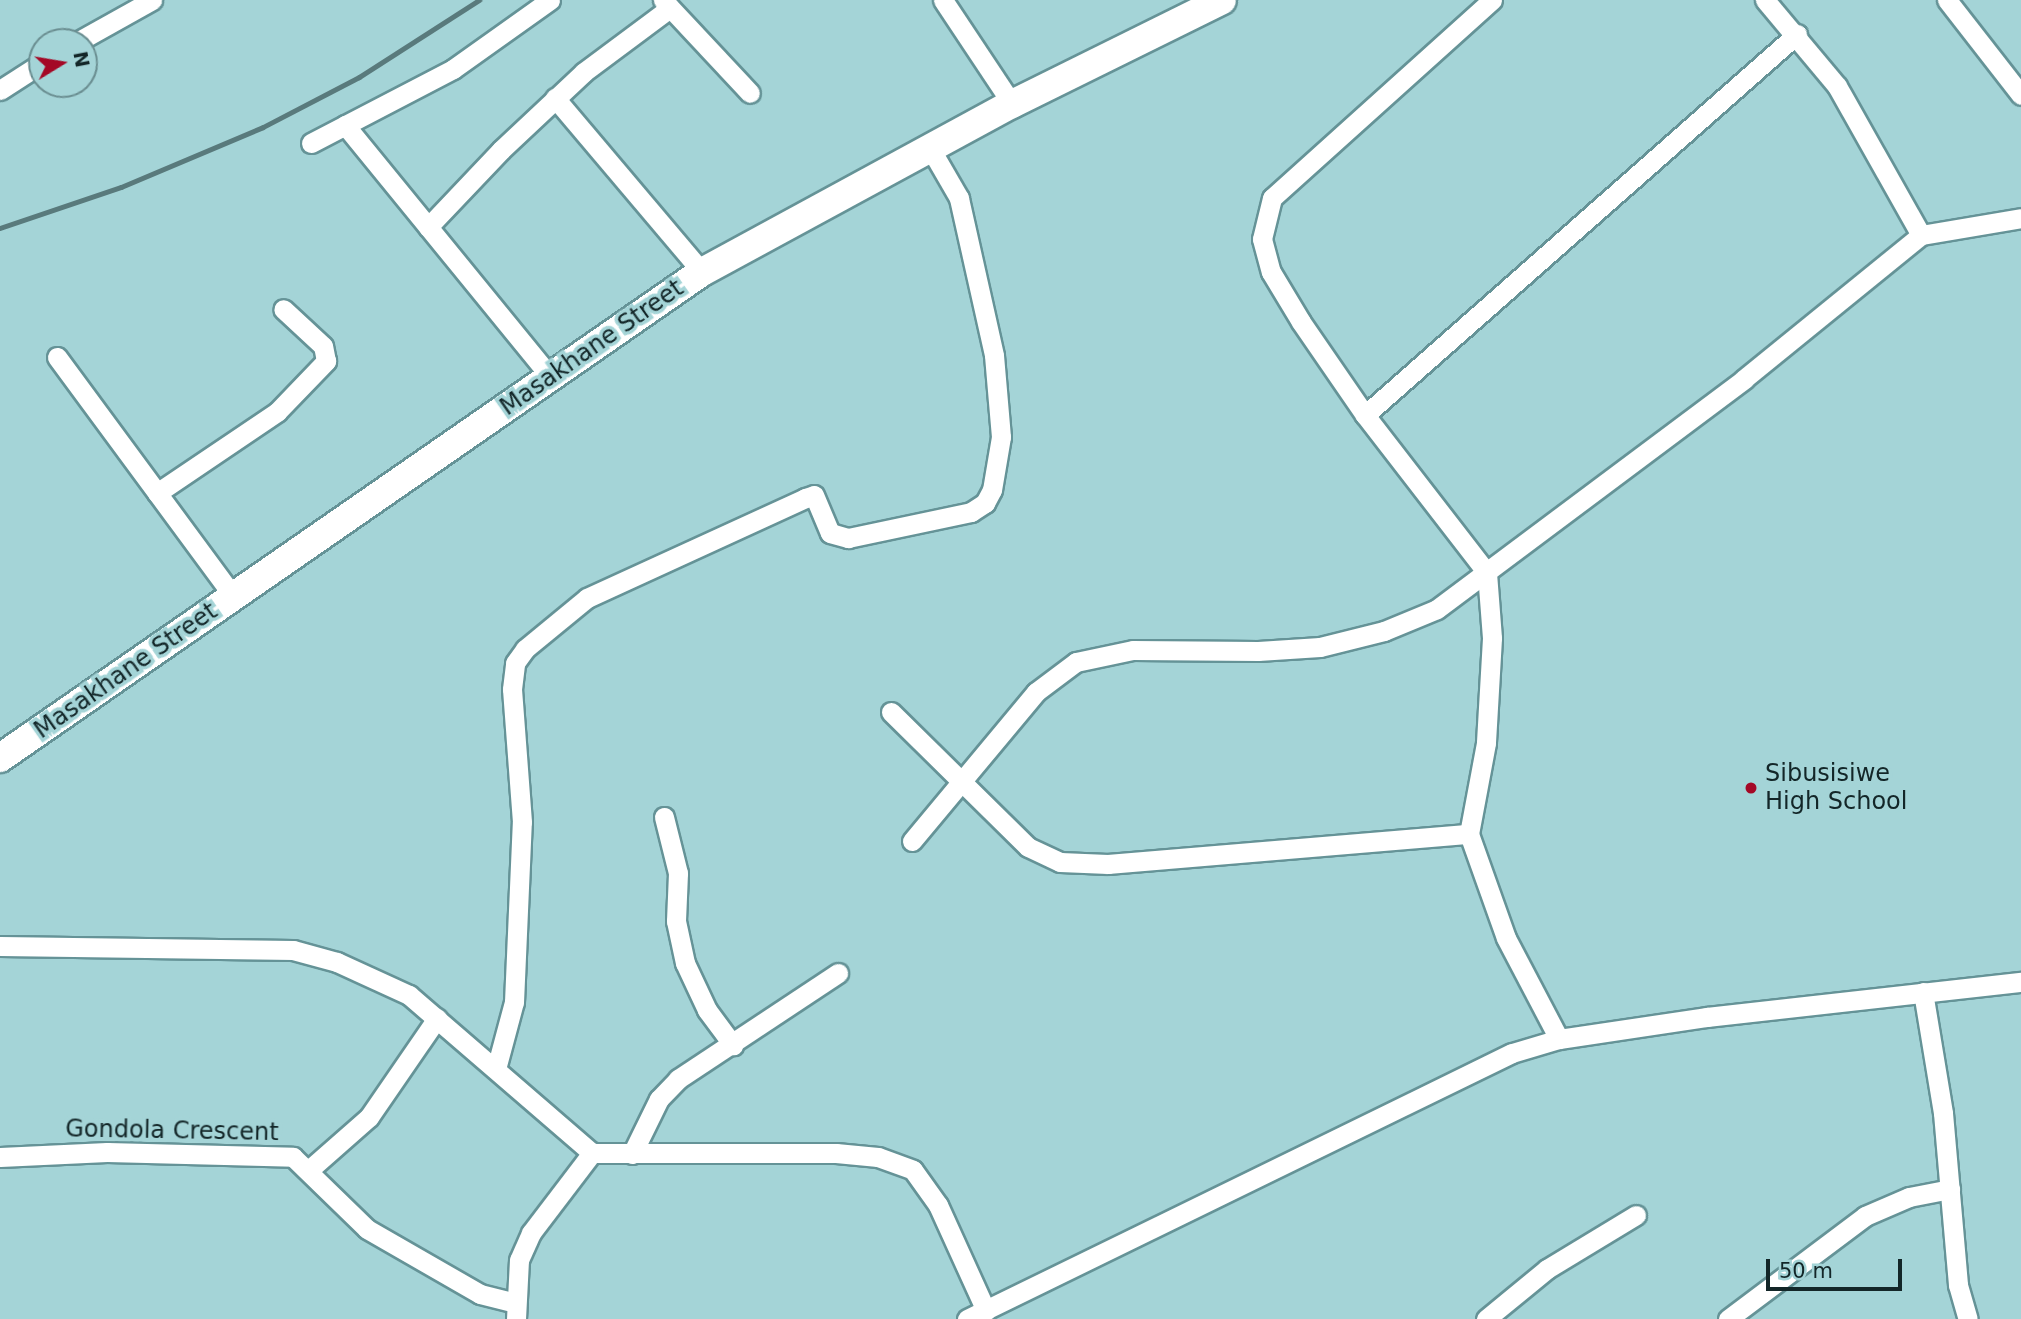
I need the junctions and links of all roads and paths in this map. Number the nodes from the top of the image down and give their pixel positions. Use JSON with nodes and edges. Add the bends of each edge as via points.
{"nodes":[{"id":1,"x":152,"y":0,"type":"edge"},
{"id":2,"x":550,"y":0,"type":"edge"},
{"id":3,"x":943,"y":0,"type":"edge"},
{"id":4,"x":1222,"y":0,"type":"edge"},
{"id":5,"x":1492,"y":0,"type":"edge"},
{"id":6,"x":1765,"y":0,"type":"edge"},
{"id":7,"x":1947,"y":0,"type":"edge"},
{"id":8,"x":667,"y":4,"type":"edge"},
{"id":9,"x":98,"y":30,"type":"edge"},
{"id":10,"x":1797,"y":34,"type":"junction"},
{"id":11,"x":28,"y":72,"type":"edge"},
{"id":12,"x":0,"y":90,"type":"edge"},
{"id":13,"x":750,"y":93,"type":"dead end"},
{"id":14,"x":2021,"y":95,"type":"edge"},
{"id":15,"x":555,"y":98,"type":"junction"},
{"id":16,"x":1013,"y":104,"type":"junction"},
{"id":17,"x":345,"y":125,"type":"junction"},
{"id":18,"x":311,"y":144,"type":"dead end"},
{"id":19,"x":930,"y":148,"type":"junction"},
{"id":20,"x":2021,"y":218,"type":"edge"},
{"id":21,"x":428,"y":227,"type":"junction"},
{"id":22,"x":1921,"y":235,"type":"junction"},
{"id":23,"x":702,"y":272,"type":"junction"},
{"id":24,"x":282,"y":309,"type":"dead end"},
{"id":25,"x":57,"y":357,"type":"dead end"},
{"id":26,"x":549,"y":375,"type":"junction"},
{"id":27,"x":1365,"y":415,"type":"junction"},
{"id":28,"x":157,"y":493,"type":"junction"},
{"id":29,"x":1487,"y":573,"type":"junction"},
{"id":30,"x":233,"y":596,"type":"junction"},
{"id":31,"x":891,"y":712,"type":"dead end"},
{"id":32,"x":0,"y":758,"type":"edge"},
{"id":33,"x":962,"y":783,"type":"junction"},
{"id":34,"x":664,"y":817,"type":"dead end"},
{"id":35,"x":1469,"y":834,"type":"junction"},
{"id":36,"x":912,"y":841,"type":"dead end"},
{"id":37,"x":0,"y":946,"type":"edge"},
{"id":38,"x":838,"y":973,"type":"dead end"},
{"id":39,"x":2021,"y":982,"type":"edge"},
{"id":40,"x":1923,"y":992,"type":"junction"},
{"id":41,"x":437,"y":1018,"type":"junction"},
{"id":42,"x":1559,"y":1039,"type":"junction"},
{"id":43,"x":733,"y":1045,"type":"junction"},
{"id":44,"x":496,"y":1069,"type":"junction"},
{"id":45,"x":592,"y":1153,"type":"junction"},
{"id":46,"x":632,"y":1154,"type":"junction"},
{"id":47,"x":0,"y":1157,"type":"edge"},
{"id":48,"x":310,"y":1169,"type":"junction"},
{"id":49,"x":1950,"y":1189,"type":"junction"},
{"id":50,"x":1636,"y":1215,"type":"dead end"},
{"id":51,"x":516,"y":1311,"type":"edge"},
{"id":52,"x":986,"y":1311,"type":"junction"},
{"id":53,"x":967,"y":1319,"type":"edge"},
{"id":54,"x":1486,"y":1319,"type":"edge"},
{"id":55,"x":1728,"y":1319,"type":"edge"},
{"id":56,"x":1968,"y":1319,"type":"edge"}],
"edges":[{"from":1,"to":9,"type":"street"},
{"from":2,"to":17,"type":"street","via":[[453,69]]},
{"from":3,"to":16,"type":"street"},
{"from":4,"to":16,"type":"street","name":"Masakhane Street"},
{"from":5,"to":27,"type":"street","via":[[1272,198],[1263,222],[1271,272]]},
{"from":6,"to":10,"type":"street"},
{"from":7,"to":14,"type":"street"},
{"from":8,"to":13,"type":"street"},
{"from":8,"to":15,"type":"street"},
{"from":10,"to":22,"type":"street","via":[[1837,86]]},
{"from":10,"to":27,"type":"street"},
{"from":11,"to":12,"type":"street"},
{"from":15,"to":21,"type":"street"},
{"from":15,"to":23,"type":"street"},
{"from":16,"to":19,"type":"street","name":"Masakhane Street"},
{"from":17,"to":18,"type":"street"},
{"from":17,"to":21,"type":"street"},
{"from":19,"to":23,"type":"street","name":"Masakhane Street"},
{"from":19,"to":44,"type":"street","via":[[959,198],[972,237],[994,355],[1001,437],[992,490],[985,503],[971,512],[848,538],[830,533],[814,495],[790,503],[587,598],[525,649],[515,663],[512,689],[522,822],[514,1002]]},
{"from":20,"to":22,"type":"street"},
{"from":21,"to":26,"type":"street"},
{"from":22,"to":29,"type":"street","via":[[1744,379]]},
{"from":23,"to":26,"type":"street","name":"Masakhane Street"},
{"from":24,"to":28,"type":"street","via":[[323,345],[326,360],[276,412]]},
{"from":25,"to":28,"type":"street"},
{"from":26,"to":30,"type":"street","name":"Masakhane Street"},
{"from":27,"to":29,"type":"street"},
{"from":28,"to":30,"type":"street"},
{"from":29,"to":33,"type":"street","via":[[1437,609],[1384,631],[1321,647],[1133,650],[1086,657],[1036,692]]},
{"from":29,"to":35,"type":"street","via":[[1492,638],[1486,743]]},
{"from":30,"to":32,"type":"street","name":"Masakhane Street"},
{"from":31,"to":33,"type":"street"},
{"from":33,"to":35,"type":"street","via":[[1028,847],[1060,862],[1108,864]]},
{"from":33,"to":36,"type":"street"},
{"from":34,"to":43,"type":"street","via":[[678,873],[676,921],[685,963],[707,1010]]},
{"from":35,"to":42,"type":"street","via":[[1506,937]]},
{"from":37,"to":41,"type":"street","via":[[293,950],[366,972],[409,995]]},
{"from":38,"to":43,"type":"street"},
{"from":39,"to":40,"type":"street"},
{"from":40,"to":42,"type":"street","via":[[1825,1000]]},
{"from":40,"to":49,"type":"street"},
{"from":41,"to":44,"type":"street"},
{"from":41,"to":48,"type":"street","via":[[369,1117]]},
{"from":42,"to":52,"type":"street","via":[[1512,1053],[1441,1084]]},
{"from":43,"to":46,"type":"street","via":[[678,1079],[659,1099]]},
{"from":44,"to":45,"type":"street"},
{"from":45,"to":46,"type":"street"},
{"from":45,"to":51,"type":"street","via":[[531,1233],[519,1260]]},
{"from":46,"to":52,"type":"street","via":[[836,1153],[878,1157],[913,1170],[938,1205]]},
{"from":47,"to":48,"type":"street","name":"Gondola Crescent","via":[[268,1153],[293,1157]]},
{"from":48,"to":51,"type":"street","via":[[317,1182],[367,1228]]},
{"from":49,"to":55,"type":"street","via":[[1909,1197],[1865,1216]]},
{"from":49,"to":56,"type":"street","via":[[1958,1285]]},
{"from":50,"to":54,"type":"street","via":[[1547,1269]]},
{"from":52,"to":53,"type":"street"}]}
